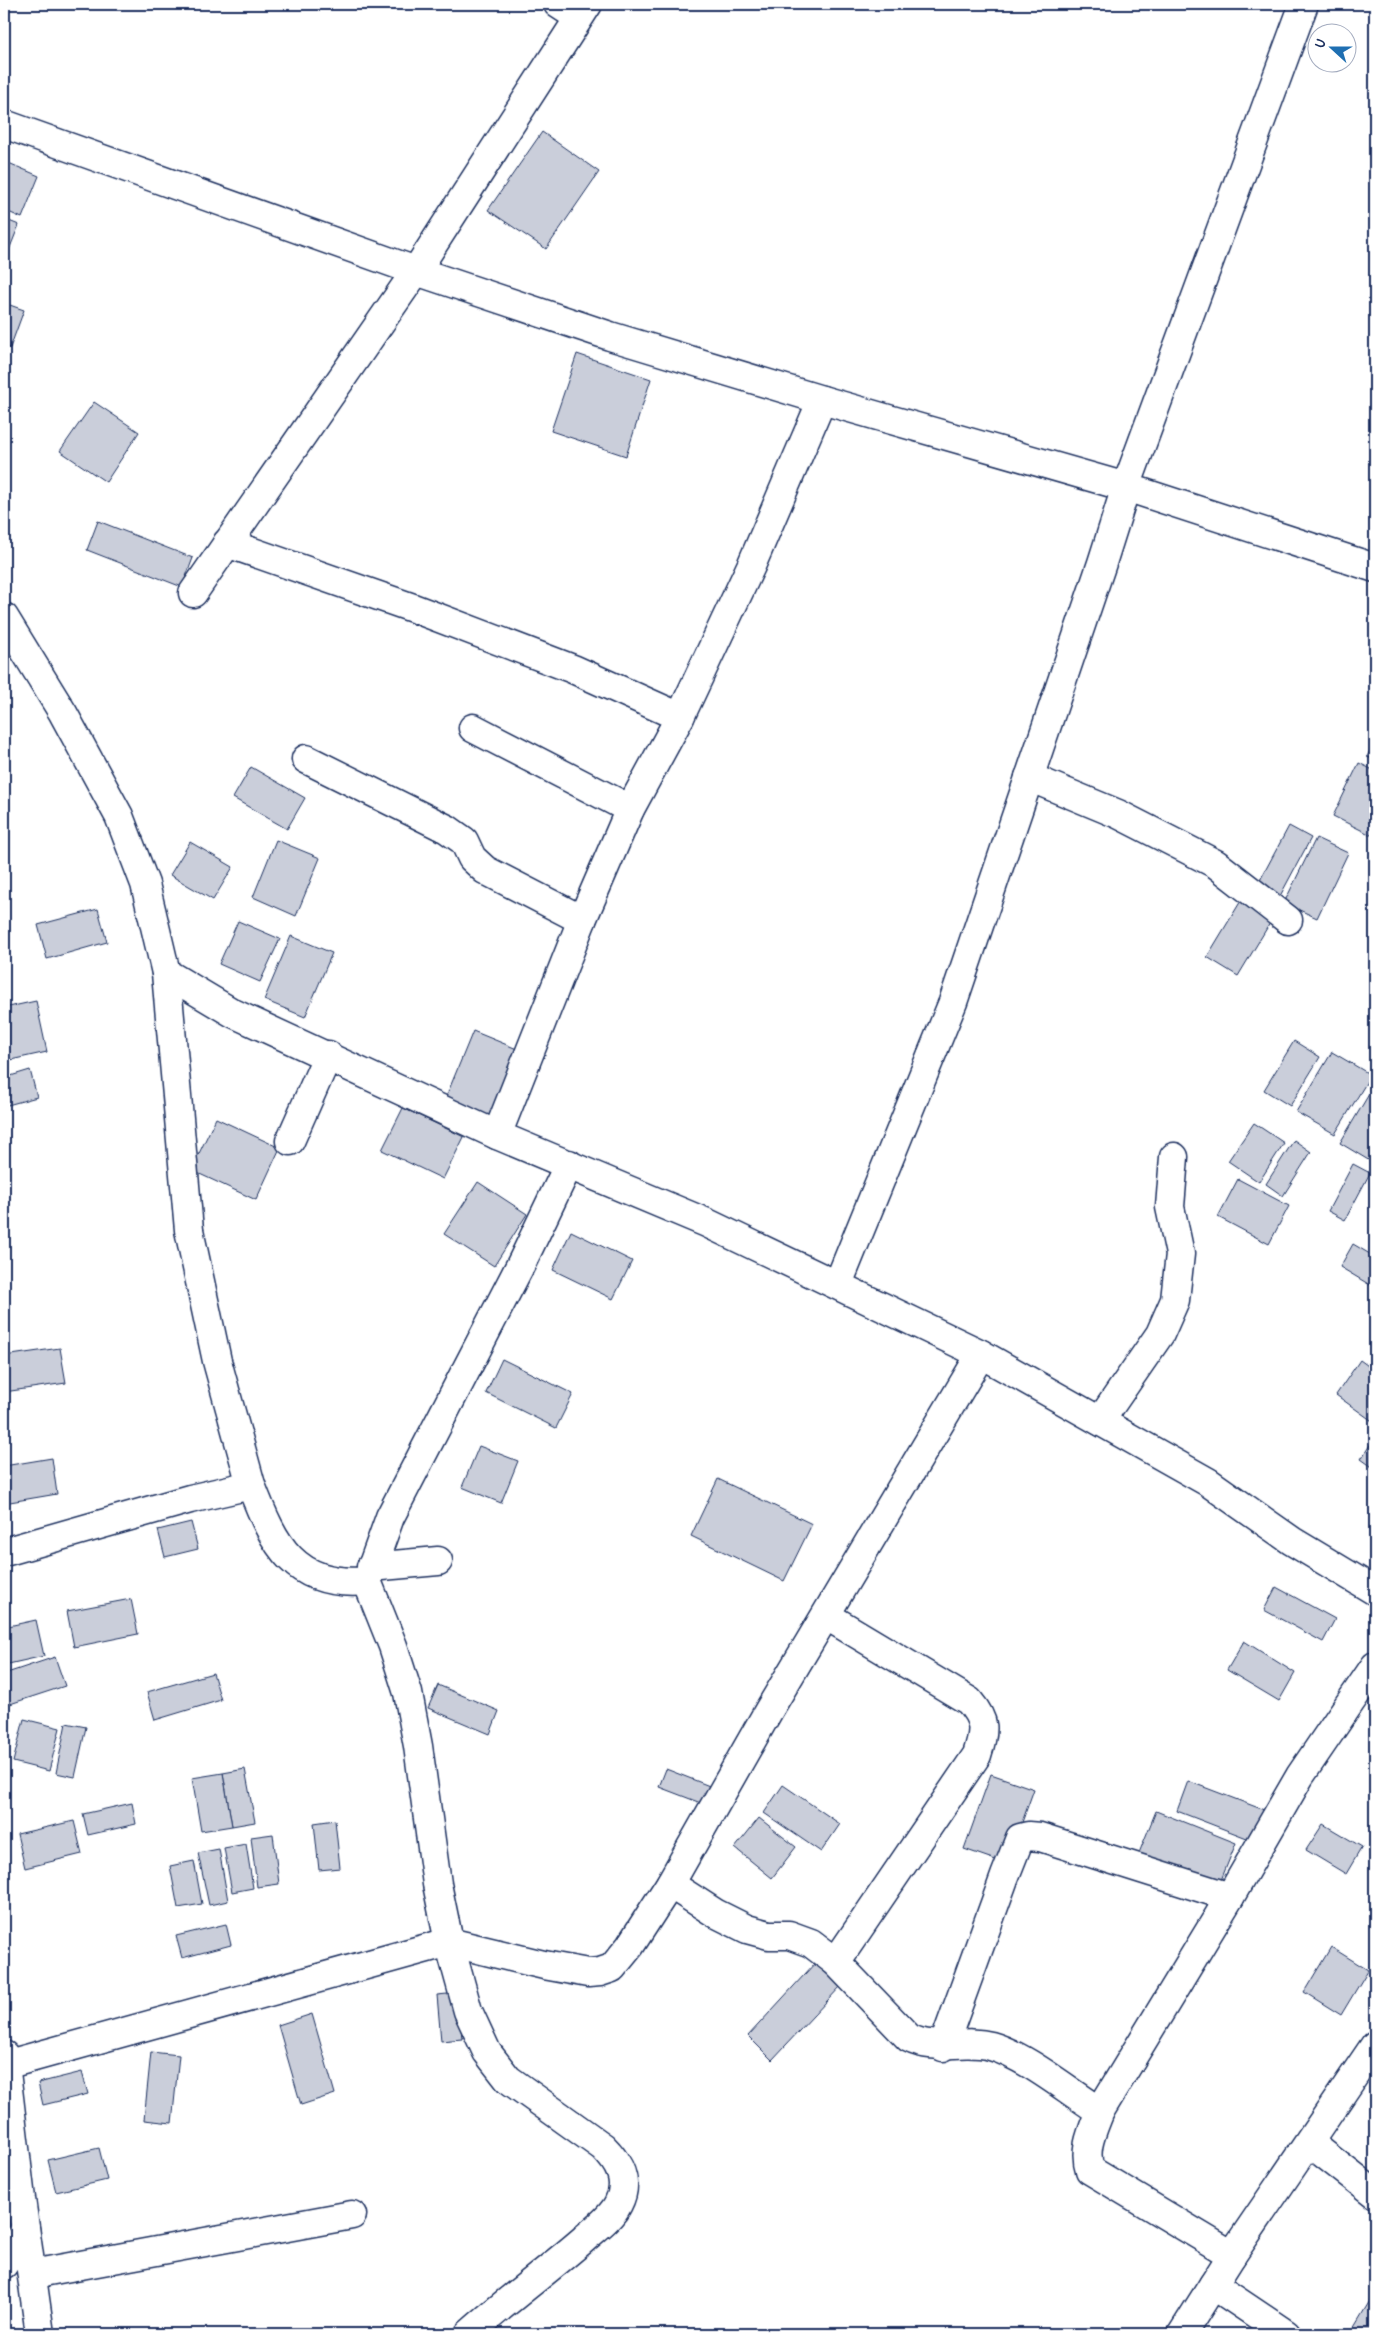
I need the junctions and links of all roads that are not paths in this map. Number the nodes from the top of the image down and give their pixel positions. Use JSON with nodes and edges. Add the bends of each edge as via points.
{"nodes":[{"id":1,"x":1304,"y":4,"type":"edge"},
{"id":2,"x":575,"y":8,"type":"edge"},
{"id":3,"x":4,"y":124,"type":"edge"},
{"id":4,"x":416,"y":271,"type":"junction"},
{"id":5,"x":822,"y":400,"type":"junction"},
{"id":6,"x":1126,"y":488,"type":"junction"},
{"id":7,"x":227,"y":544,"type":"junction"},
{"id":8,"x":1375,"y":568,"type":"edge"},
{"id":9,"x":193,"y":593,"type":"dead end"},
{"id":10,"x":4,"y":617,"type":"edge"},
{"id":11,"x":680,"y":717,"type":"junction"},
{"id":12,"x":474,"y":728,"type":"dead end"},
{"id":13,"x":306,"y":759,"type":"dead end"},
{"id":14,"x":1029,"y":776,"type":"junction"},
{"id":15,"x":630,"y":809,"type":"junction"},
{"id":16,"x":582,"y":920,"type":"junction"},
{"id":17,"x":1288,"y":920,"type":"dead end"},
{"id":18,"x":166,"y":973,"type":"junction"},
{"id":19,"x":328,"y":1055,"type":"junction"},
{"id":20,"x":497,"y":1135,"type":"junction"},
{"id":21,"x":290,"y":1141,"type":"dead end"},
{"id":22,"x":1174,"y":1157,"type":"dead end"},
{"id":23,"x":569,"y":1164,"type":"junction"},
{"id":24,"x":838,"y":1284,"type":"junction"},
{"id":25,"x":981,"y":1354,"type":"junction"},
{"id":26,"x":1100,"y":1422,"type":"junction"},
{"id":27,"x":251,"y":1485,"type":"junction"},
{"id":28,"x":4,"y":1552,"type":"edge"},
{"id":29,"x":438,"y":1561,"type":"dead end"},
{"id":30,"x":369,"y":1574,"type":"junction"},
{"id":31,"x":1375,"y":1591,"type":"edge"},
{"id":32,"x":827,"y":1616,"type":"junction"},
{"id":33,"x":1375,"y":1666,"type":"edge"},
{"id":34,"x":670,"y":1884,"type":"junction"},
{"id":35,"x":1230,"y":1897,"type":"junction"},
{"id":36,"x":449,"y":1942,"type":"junction"},
{"id":37,"x":836,"y":1962,"type":"junction"},
{"id":38,"x":1375,"y":2045,"type":"edge"},
{"id":39,"x":943,"y":2046,"type":"junction"},
{"id":40,"x":4,"y":2060,"type":"edge"},
{"id":41,"x":1100,"y":2112,"type":"junction"},
{"id":42,"x":8,"y":2136,"type":"edge"},
{"id":43,"x":1310,"y":2143,"type":"junction"},
{"id":44,"x":12,"y":2193,"type":"edge"},
{"id":45,"x":1375,"y":2194,"type":"edge"},
{"id":46,"x":352,"y":2215,"type":"dead end"},
{"id":47,"x":25,"y":2229,"type":"junction"},
{"id":48,"x":1232,"y":2255,"type":"junction"},
{"id":49,"x":4,"y":2264,"type":"edge"},
{"id":50,"x":32,"y":2274,"type":"junction"},
{"id":51,"x":1213,"y":2285,"type":"junction"},
{"id":52,"x":40,"y":2334,"type":"edge"},
{"id":53,"x":469,"y":2334,"type":"edge"},
{"id":54,"x":1182,"y":2334,"type":"edge"},
{"id":55,"x":1286,"y":2334,"type":"edge"}],
"edges":[{"from":1,"to":6,"type":"street"},
{"from":2,"to":4,"type":"street"},
{"from":3,"to":4,"type":"street"},
{"from":4,"to":5,"type":"street","via":[[610,336]]},
{"from":4,"to":7,"type":"street"},
{"from":5,"to":6,"type":"street"},
{"from":5,"to":11,"type":"street","via":[[751,566]]},
{"from":6,"to":8,"type":"street"},
{"from":6,"to":14,"type":"street"},
{"from":7,"to":9,"type":"street"},
{"from":7,"to":11,"type":"street","via":[[422,611],[573,669]]},
{"from":10,"to":18,"type":"street","via":[[63,713],[119,816],[145,884]]},
{"from":11,"to":15,"type":"street"},
{"from":12,"to":15,"type":"street"},
{"from":13,"to":16,"type":"street","via":[[447,829],[464,841],[472,858],[485,870]]},
{"from":14,"to":17,"type":"street","via":[[1118,814],[1216,864]]},
{"from":14,"to":24,"type":"street","via":[[953,1002]]},
{"from":15,"to":16,"type":"street"},
{"from":16,"to":20,"type":"street"},
{"from":18,"to":19,"type":"street","via":[[215,1004]]},
{"from":18,"to":27,"type":"street","via":[[188,1230],[217,1361]]},
{"from":19,"to":20,"type":"street"},
{"from":19,"to":21,"type":"street"},
{"from":20,"to":23,"type":"street"},
{"from":22,"to":26,"type":"street","via":[[1170,1207],[1180,1254],[1175,1300],[1160,1334]]},
{"from":23,"to":24,"type":"street"},
{"from":23,"to":30,"type":"street","via":[[390,1517]]},
{"from":24,"to":25,"type":"street"},
{"from":25,"to":26,"type":"street"},
{"from":25,"to":32,"type":"street"},
{"from":26,"to":31,"type":"street","via":[[1208,1482],[1292,1541]]},
{"from":27,"to":28,"type":"street"},
{"from":27,"to":30,"type":"street","via":[[273,1539],[310,1574],[345,1584]]},
{"from":29,"to":30,"type":"street"},
{"from":30,"to":36,"type":"street","via":[[408,1693]]},
{"from":32,"to":34,"type":"street","via":[[769,1710]]},
{"from":32,"to":37,"type":"street","via":[[969,1701],[981,1714],[984,1734],[977,1755]]},
{"from":33,"to":35,"type":"street","via":[[1300,1776]]},
{"from":34,"to":36,"type":"street","via":[[630,1946],[612,1968],[600,1972],[544,1965]]},
{"from":34,"to":37,"type":"street","via":[[747,1929],[769,1935],[789,1935],[811,1943]]},
{"from":35,"to":39,"type":"street","via":[[1040,1837],[1020,1838]]},
{"from":35,"to":41,"type":"street"},
{"from":36,"to":40,"type":"street"},
{"from":36,"to":53,"type":"street","via":[[468,2011],[487,2052],[508,2079],[603,2147],[623,2173],[618,2204],[605,2220]]},
{"from":37,"to":39,"type":"street","via":[[909,2038],[920,2044]]},
{"from":38,"to":43,"type":"street"},
{"from":39,"to":41,"type":"street","via":[[973,2042],[1013,2055]]},
{"from":40,"to":42,"type":"street"},
{"from":41,"to":48,"type":"street","via":[[1089,2140],[1086,2158],[1090,2170]]},
{"from":42,"to":44,"type":"street"},
{"from":43,"to":45,"type":"street"},
{"from":43,"to":48,"type":"street"},
{"from":44,"to":47,"type":"street"},
{"from":46,"to":50,"type":"street"},
{"from":47,"to":49,"type":"street"},
{"from":47,"to":50,"type":"street"},
{"from":48,"to":51,"type":"street"},
{"from":50,"to":52,"type":"street"},
{"from":51,"to":54,"type":"street"},
{"from":51,"to":55,"type":"street"}]}
